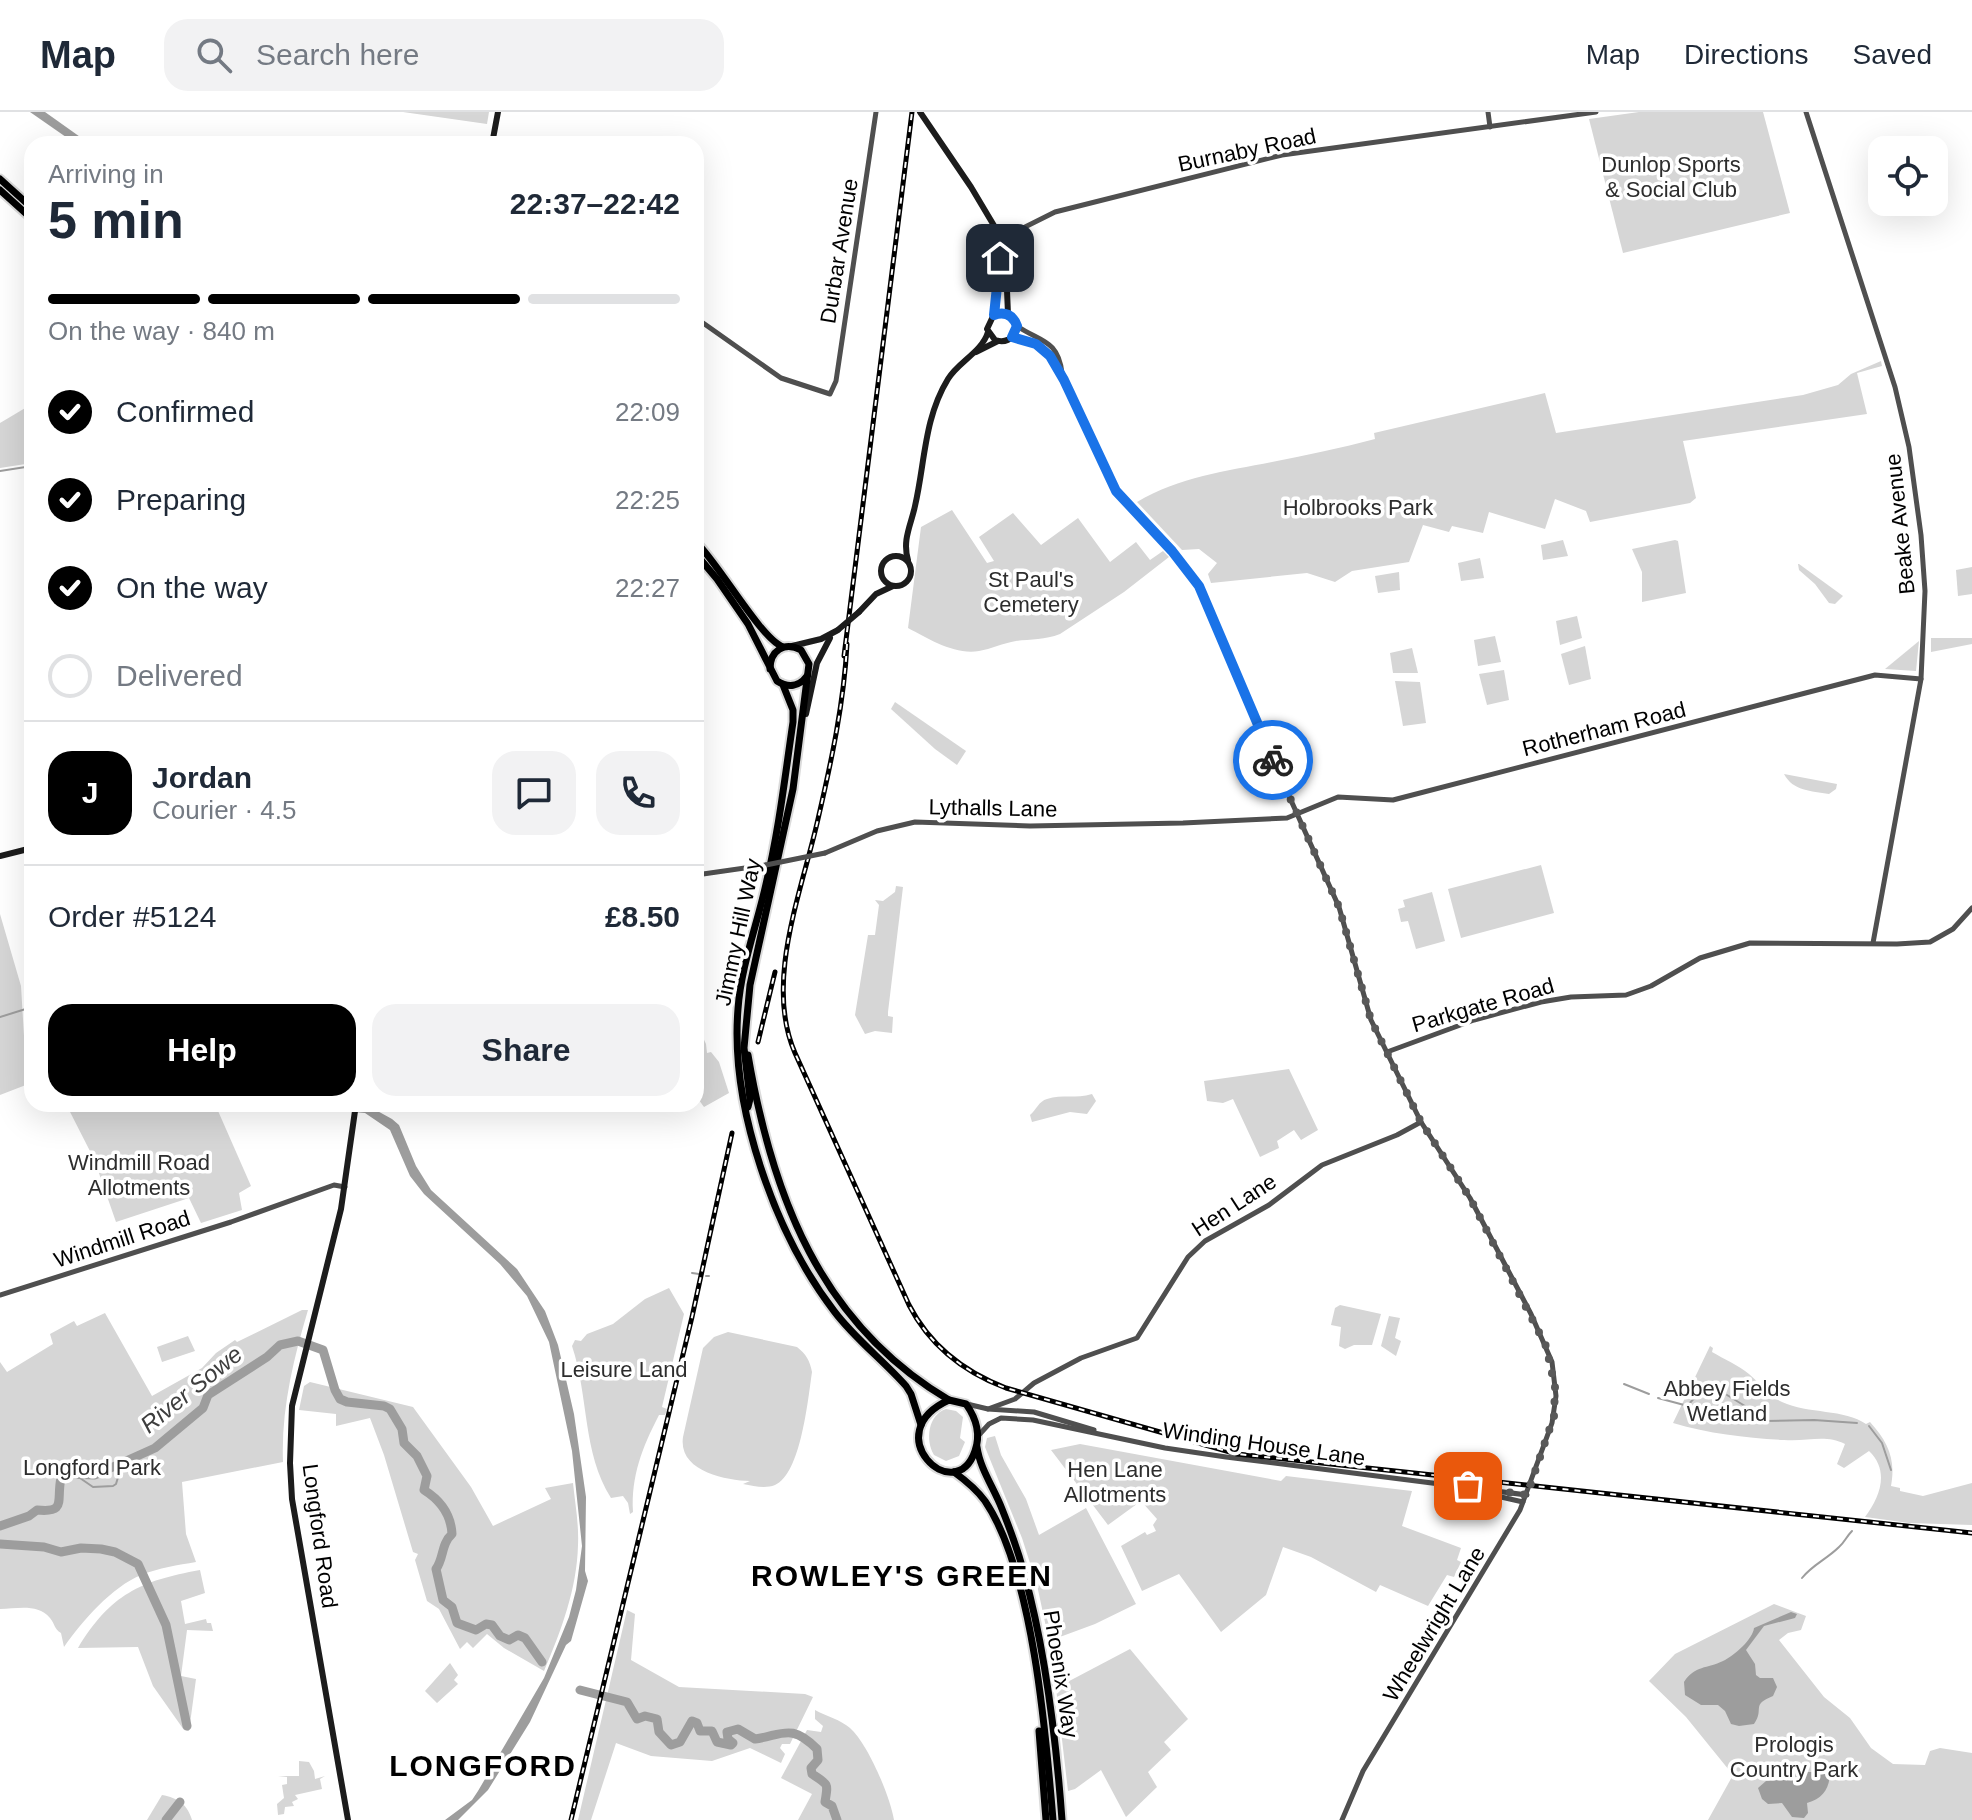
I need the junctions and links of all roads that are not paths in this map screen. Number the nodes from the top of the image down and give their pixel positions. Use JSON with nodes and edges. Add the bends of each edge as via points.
{"nodes":[{"id":1,"x":498,"y":112,"type":"edge"},
{"id":2,"x":876,"y":112,"type":"edge"},
{"id":3,"x":920,"y":112,"type":"edge"},
{"id":4,"x":1488,"y":112,"type":"edge"},
{"id":5,"x":1596,"y":112,"type":"edge"},
{"id":6,"x":1806,"y":112,"type":"edge"},
{"id":7,"x":1490,"y":127,"type":"junction"},
{"id":8,"x":494,"y":136,"type":"edge"},
{"id":9,"x":0,"y":179,"type":"edge"},
{"id":10,"x":0,"y":190,"type":"edge"},
{"id":11,"x":24,"y":201,"type":"edge"},
{"id":12,"x":24,"y":212,"type":"edge"},
{"id":13,"x":1003,"y":239,"type":"junction"},
{"id":14,"x":1008,"y":314,"type":"junction"},
{"id":15,"x":994,"y":315,"type":"junction"},
{"id":16,"x":704,"y":324,"type":"edge"},
{"id":17,"x":1017,"y":326,"type":"junction"},
{"id":18,"x":988,"y":332,"type":"junction"},
{"id":19,"x":1012,"y":337,"type":"junction"},
{"id":20,"x":998,"y":341,"type":"junction"},
{"id":21,"x":970,"y":356,"type":"junction"},
{"id":22,"x":1063,"y":377,"type":"junction"},
{"id":23,"x":906,"y":536,"type":"junction"},
{"id":24,"x":704,"y":550,"type":"edge"},
{"id":25,"x":892,"y":556,"type":"junction"},
{"id":26,"x":908,"y":560,"type":"junction"},
{"id":27,"x":704,"y":564,"type":"edge"},
{"id":28,"x":881,"y":574,"type":"junction"},
{"id":29,"x":893,"y":586,"type":"junction"},
{"id":30,"x":876,"y":594,"type":"junction"},
{"id":31,"x":838,"y":629,"type":"junction"},
{"id":32,"x":830,"y":638,"type":"junction"},
{"id":33,"x":787,"y":646,"type":"junction"},
{"id":34,"x":809,"y":664,"type":"junction"},
{"id":35,"x":770,"y":669,"type":"junction"},
{"id":36,"x":807,"y":676,"type":"junction"},
{"id":37,"x":1921,"y":679,"type":"junction"},
{"id":38,"x":783,"y":685,"type":"junction"},
{"id":39,"x":799,"y":750,"type":"junction"},
{"id":40,"x":1297,"y":815,"type":"junction"},
{"id":41,"x":24,"y":850,"type":"edge"},
{"id":42,"x":0,"y":856,"type":"edge"},
{"id":43,"x":704,"y":874,"type":"edge"},
{"id":44,"x":1972,"y":908,"type":"edge"},
{"id":45,"x":1873,"y":943,"type":"junction"},
{"id":46,"x":746,"y":1030,"type":"junction"},
{"id":47,"x":1387,"y":1052,"type":"junction"},
{"id":48,"x":758,"y":1102,"type":"junction"},
{"id":49,"x":746,"y":1109,"type":"junction"},
{"id":50,"x":355,"y":1112,"type":"edge"},
{"id":51,"x":1421,"y":1122,"type":"junction"},
{"id":52,"x":758,"y":1153,"type":"junction"},
{"id":53,"x":345,"y":1187,"type":"junction"},
{"id":54,"x":0,"y":1295,"type":"edge"},
{"id":55,"x":1015,"y":1399,"type":"junction"},
{"id":56,"x":949,"y":1400,"type":"junction"},
{"id":57,"x":966,"y":1404,"type":"junction"},
{"id":58,"x":988,"y":1409,"type":"junction"},
{"id":59,"x":1009,"y":1410,"type":"junction"},
{"id":60,"x":1001,"y":1418,"type":"junction"},
{"id":61,"x":921,"y":1425,"type":"junction"},
{"id":62,"x":1106,"y":1434,"type":"junction"},
{"id":63,"x":978,"y":1436,"type":"junction"},
{"id":64,"x":977,"y":1447,"type":"junction"},
{"id":65,"x":954,"y":1472,"type":"junction"},
{"id":66,"x":1420,"y":1480,"type":"junction"},
{"id":67,"x":1527,"y":1495,"type":"junction"},
{"id":68,"x":1523,"y":1502,"type":"junction"},
{"id":69,"x":1033,"y":1657,"type":"junction"},
{"id":70,"x":348,"y":1820,"type":"edge"},
{"id":71,"x":1046,"y":1820,"type":"edge"},
{"id":72,"x":1053,"y":1820,"type":"edge"},
{"id":73,"x":1062,"y":1820,"type":"edge"},
{"id":74,"x":1342,"y":1820,"type":"edge"}],
"edges":[{"from":1,"to":8,"type":"main road"},
{"from":2,"to":16,"type":"street","name":"Durbar Avenue","via":[[830,394],[781,378]]},
{"from":3,"to":13,"type":"main road"},
{"from":4,"to":7,"type":"street"},
{"from":5,"to":7,"type":"street","name":"Burnaby Road"},
{"from":6,"to":37,"type":"street","name":"Beake Avenue","via":[[1895,387],[1909,447],[1925,591]]},
{"from":7,"to":13,"type":"street","name":"Burnaby Road","via":[[1281,156],[1055,212]]},
{"from":9,"to":11,"type":"highway"},
{"from":10,"to":12,"type":"highway"},
{"from":13,"to":14,"type":"main road"},
{"from":13,"to":15,"type":"main road"},
{"from":14,"to":15,"type":"main road"},
{"from":14,"to":17,"type":"main road"},
{"from":15,"to":18,"type":"main road"},
{"from":17,"to":19,"type":"main road"},
{"from":17,"to":22,"type":"street","via":[[1055,349]]},
{"from":18,"to":20,"type":"main road"},
{"from":18,"to":21,"type":"main road"},
{"from":19,"to":20,"type":"main road"},
{"from":19,"to":22,"type":"street","via":[[1036,344]]},
{"from":20,"to":21,"type":"main road"},
{"from":21,"to":23,"type":"main road","via":[[953,370],[935,406]]},
{"from":22,"to":40,"type":"street","name":"Wheelwright Lane","via":[[1116,491],[1199,586]]},
{"from":23,"to":25,"type":"main road"},
{"from":23,"to":26,"type":"main road"},
{"from":24,"to":33,"type":"highway","via":[[767,636]]},
{"from":25,"to":26,"type":"main road"},
{"from":25,"to":28,"type":"main road","via":[[883,563]]},
{"from":26,"to":29,"type":"main road","via":[[909,579]]},
{"from":27,"to":35,"type":"highway","via":[[748,624]]},
{"from":28,"to":29,"type":"main road"},
{"from":28,"to":30,"type":"main road"},
{"from":29,"to":30,"type":"main road"},
{"from":30,"to":31,"type":"main road","bridge":true},
{"from":31,"to":32,"type":"main road"},
{"from":31,"to":33,"type":"main road","via":[[821,639]]},
{"from":32,"to":34,"type":"main road"},
{"from":32,"to":39,"type":"main road","via":[[815,670]]},
{"from":33,"to":34,"type":"highway","via":[[801,650]]},
{"from":33,"to":35,"type":"highway","via":[[771,658]]},
{"from":34,"to":36,"type":"highway"},
{"from":35,"to":38,"type":"highway"},
{"from":36,"to":38,"type":"highway","via":[[795,685]]},
{"from":36,"to":39,"type":"highway","name":"Jimmy Hill Way"},
{"from":37,"to":40,"type":"street","name":"Rotherham Road","via":[[1875,675],[1393,800],[1338,797]]},
{"from":37,"to":45,"type":"street","name":"Beake Avenue"},
{"from":38,"to":49,"type":"highway","name":"Jimmy Hill Way","via":[[793,710],[782,810],[738,1006]]},
{"from":39,"to":46,"type":"highway","name":"Jimmy Hill Way","via":[[750,985]]},
{"from":40,"to":43,"type":"street","name":"Lythalls Lane","bridge":true,"via":[[1112,826],[923,821],[883,829],[825,853]]},
{"from":40,"to":47,"type":"street","name":"Wheelwright Lane","via":[[1339,907],[1367,1007]]},
{"from":41,"to":42,"type":"main road"},
{"from":44,"to":45,"type":"street","name":"Parkgate Road","via":[[1942,937],[1914,944]]},
{"from":45,"to":47,"type":"street","name":"Parkgate Road","via":[[1741,945],[1700,958],[1626,995],[1541,1002]]},
{"from":46,"to":48,"type":"highway"},
{"from":46,"to":49,"type":"highway"},
{"from":47,"to":51,"type":"street","name":"Wheelwright Lane"},
{"from":48,"to":52,"type":"highway","via":[[752,1110]]},
{"from":48,"to":56,"type":"highway","via":[[786,1201],[821,1277],[882,1349]]},
{"from":49,"to":52,"type":"highway","name":"Jimmy Hill Way"},
{"from":50,"to":53,"type":"main road","name":"Longford Road"},
{"from":51,"to":55,"type":"street","name":"Hen Lane","via":[[1322,1165],[1266,1208],[1205,1241],[1188,1257],[1137,1338],[1081,1358]]},
{"from":51,"to":67,"type":"street","name":"Wheelwright Lane","via":[[1470,1198],[1552,1362],[1553,1419]]},
{"from":52,"to":61,"type":"highway","name":"Jimmy Hill Way","via":[[782,1222],[809,1275],[847,1327],[906,1386]]},
{"from":53,"to":54,"type":"street","name":"Windmill Road","via":[[334,1185]]},
{"from":53,"to":70,"type":"main road","name":"Longford Road","via":[[292,1406],[291,1490]]},
{"from":55,"to":58,"type":"street","name":"Hen Lane"},
{"from":55,"to":59,"type":"street","name":"Hen Lane"},
{"from":56,"to":57,"type":"highway"},
{"from":56,"to":61,"type":"highway","via":[[935,1407]]},
{"from":57,"to":58,"type":"street","name":"Winding House Lane"},
{"from":57,"to":63,"type":"highway"},
{"from":58,"to":59,"type":"street","name":"Winding House Lane"},
{"from":59,"to":60,"type":"street","name":"Hen Lane"},
{"from":59,"to":62,"type":"street","name":"Winding House Lane","via":[[1056,1417]]},
{"from":60,"to":62,"type":"street","name":"Winding House Lane"},
{"from":60,"to":63,"type":"street"},
{"from":61,"to":65,"type":"highway","via":[[920,1444],[927,1462]]},
{"from":62,"to":66,"type":"street","name":"Winding House Lane","via":[[1226,1457]]},
{"from":63,"to":64,"type":"highway"},
{"from":64,"to":65,"type":"highway","via":[[969,1463]]},
{"from":64,"to":73,"type":"highway","name":"Phoenix Way","via":[[1007,1521],[1035,1618]]},
{"from":65,"to":69,"type":"highway","name":"Phoenix Way","via":[[983,1498],[999,1526]]},
{"from":66,"to":67,"type":"street","name":"Winding House Lane"},
{"from":66,"to":68,"type":"street","name":"Winding House Lane"},
{"from":67,"to":68,"type":"street","name":"Wheelwright Lane"},
{"from":68,"to":74,"type":"street","name":"Wheelwright Lane","via":[[1363,1771]]},
{"from":69,"to":71,"type":"highway"},
{"from":69,"to":72,"type":"highway","name":"Phoenix Way"}]}
